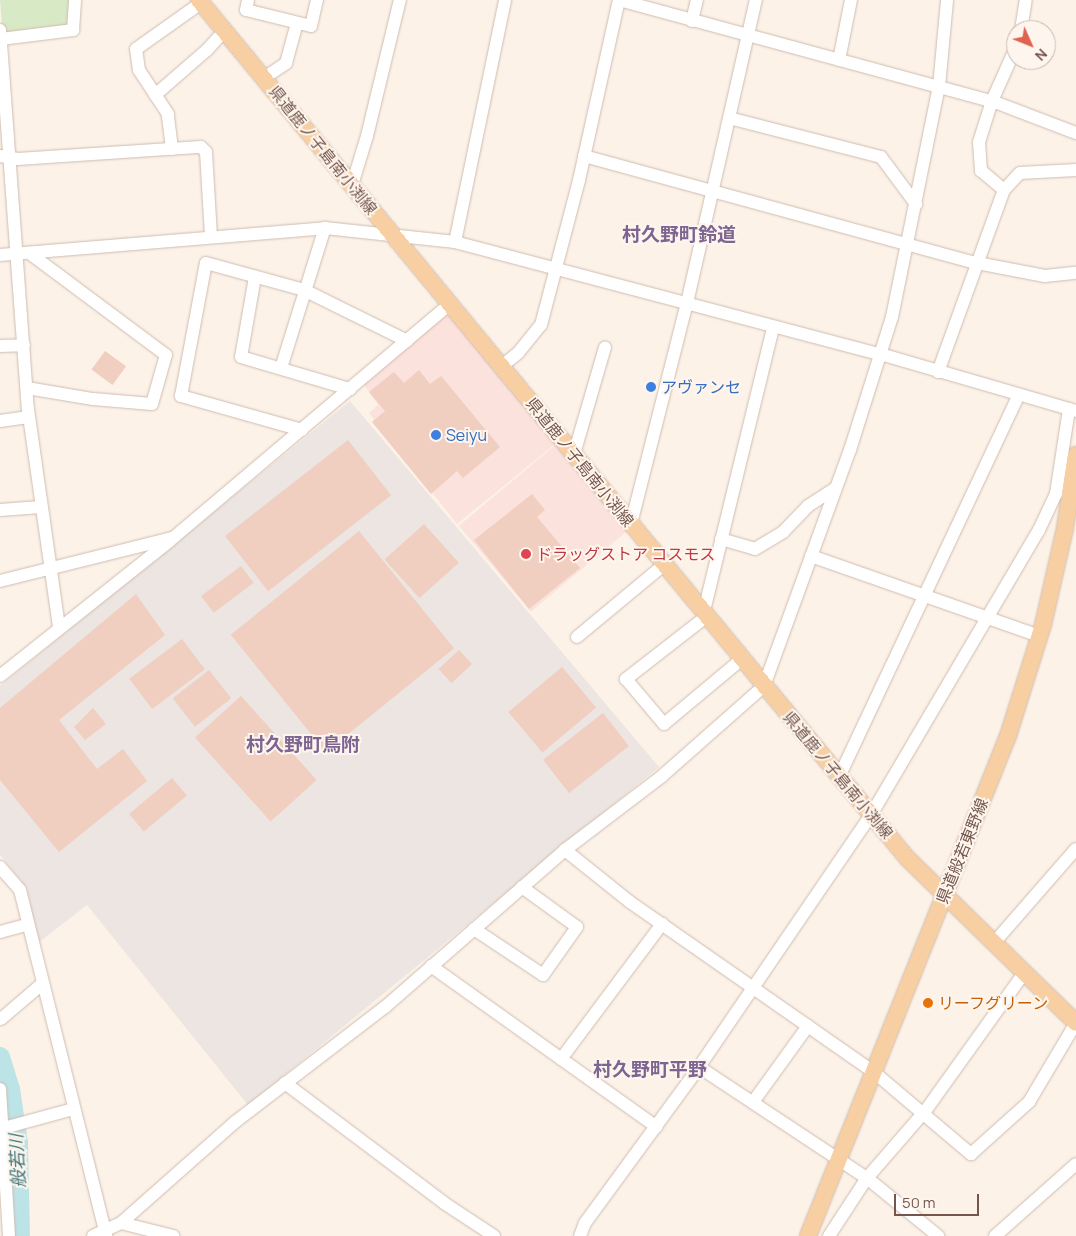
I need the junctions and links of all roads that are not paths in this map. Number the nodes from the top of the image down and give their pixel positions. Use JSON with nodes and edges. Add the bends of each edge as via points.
{"nodes":[{"id":1,"x":75,"y":0,"type":"edge"},
{"id":2,"x":248,"y":0,"type":"edge"},
{"id":3,"x":318,"y":0,"type":"edge"},
{"id":4,"x":400,"y":0,"type":"edge"},
{"id":5,"x":505,"y":0,"type":"edge"},
{"id":6,"x":619,"y":0,"type":"edge"},
{"id":7,"x":697,"y":0,"type":"edge"},
{"id":8,"x":756,"y":0,"type":"edge"},
{"id":9,"x":851,"y":0,"type":"edge"},
{"id":10,"x":947,"y":0,"type":"edge"},
{"id":11,"x":1026,"y":0,"type":"edge"},
{"id":12,"x":200,"y":1,"type":"edge"},
{"id":13,"x":1023,"y":20,"type":"edge"},
{"id":14,"x":692,"y":21,"type":"junction"},
{"id":15,"x":298,"y":23,"type":"junction"},
{"id":16,"x":0,"y":30,"type":"edge"},
{"id":17,"x":224,"y":31,"type":"junction"},
{"id":18,"x":748,"y":36,"type":"junction"},
{"id":19,"x":1,"y":39,"type":"edge"},
{"id":20,"x":839,"y":60,"type":"junction"},
{"id":21,"x":1006,"y":69,"type":"edge"},
{"id":22,"x":264,"y":78,"type":"junction"},
{"id":23,"x":939,"y":87,"type":"junction"},
{"id":24,"x":155,"y":95,"type":"junction"},
{"id":25,"x":992,"y":101,"type":"junction"},
{"id":26,"x":729,"y":118,"type":"junction"},
{"id":27,"x":1076,"y":132,"type":"edge"},
{"id":28,"x":172,"y":149,"type":"junction"},
{"id":29,"x":5,"y":156,"type":"edge"},
{"id":30,"x":584,"y":156,"type":"junction"},
{"id":31,"x":1076,"y":170,"type":"edge"},
{"id":32,"x":352,"y":185,"type":"junction"},
{"id":33,"x":1004,"y":190,"type":"junction"},
{"id":34,"x":712,"y":192,"type":"junction"},
{"id":35,"x":916,"y":204,"type":"junction"},
{"id":36,"x":325,"y":228,"type":"junction"},
{"id":37,"x":390,"y":233,"type":"junction"},
{"id":38,"x":211,"y":238,"type":"junction"},
{"id":39,"x":455,"y":242,"type":"junction"},
{"id":40,"x":909,"y":244,"type":"junction"},
{"id":41,"x":29,"y":253,"type":"junction"},
{"id":42,"x":16,"y":254,"type":"junction"},
{"id":43,"x":0,"y":255,"type":"edge"},
{"id":44,"x":976,"y":263,"type":"junction"},
{"id":45,"x":557,"y":271,"type":"junction"},
{"id":46,"x":1076,"y":273,"type":"edge"},
{"id":47,"x":255,"y":277,"type":"junction"},
{"id":48,"x":307,"y":291,"type":"junction"},
{"id":49,"x":687,"y":303,"type":"junction"},
{"id":50,"x":450,"y":304,"type":"junction"},
{"id":51,"x":773,"y":328,"type":"junction"},
{"id":52,"x":407,"y":341,"type":"junction"},
{"id":53,"x":24,"y":345,"type":"junction"},
{"id":54,"x":0,"y":346,"type":"edge"},
{"id":55,"x":606,"y":347,"type":"dead end"},
{"id":56,"x":880,"y":354,"type":"junction"},
{"id":57,"x":502,"y":366,"type":"junction"},
{"id":58,"x":281,"y":368,"type":"junction"},
{"id":59,"x":938,"y":372,"type":"junction"},
{"id":60,"x":27,"y":388,"type":"junction"},
{"id":61,"x":350,"y":388,"type":"junction"},
{"id":62,"x":1018,"y":396,"type":"junction"},
{"id":63,"x":1072,"y":410,"type":"edge"},
{"id":64,"x":29,"y":417,"type":"junction"},
{"id":65,"x":0,"y":421,"type":"edge"},
{"id":66,"x":302,"y":430,"type":"junction"},
{"id":67,"x":574,"y":454,"type":"junction"},
{"id":68,"x":1076,"y":455,"type":"edge"},
{"id":69,"x":836,"y":488,"type":"junction"},
{"id":70,"x":41,"y":507,"type":"junction"},
{"id":71,"x":0,"y":510,"type":"edge"},
{"id":72,"x":631,"y":524,"type":"junction"},
{"id":73,"x":173,"y":538,"type":"junction"},
{"id":74,"x":721,"y":539,"type":"junction"},
{"id":75,"x":142,"y":545,"type":"junction"},
{"id":76,"x":811,"y":556,"type":"junction"},
{"id":77,"x":140,"y":564,"type":"junction"},
{"id":78,"x":664,"y":564,"type":"junction"},
{"id":79,"x":52,"y":567,"type":"junction"},
{"id":80,"x":0,"y":581,"type":"edge"},
{"id":81,"x":924,"y":596,"type":"junction"},
{"id":82,"x":705,"y":613,"type":"junction"},
{"id":83,"x":985,"y":618,"type":"junction"},
{"id":84,"x":59,"y":628,"type":"junction"},
{"id":85,"x":1039,"y":636,"type":"junction"},
{"id":86,"x":577,"y":637,"type":"dead end"},
{"id":87,"x":742,"y":659,"type":"junction"},
{"id":88,"x":0,"y":676,"type":"edge"},
{"id":89,"x":764,"y":686,"type":"junction"},
{"id":90,"x":839,"y":777,"type":"junction"},
{"id":91,"x":871,"y":814,"type":"junction"},
{"id":92,"x":1076,"y":849,"type":"edge"},
{"id":93,"x":564,"y":850,"type":"junction"},
{"id":94,"x":0,"y":867,"type":"edge"},
{"id":95,"x":522,"y":887,"type":"junction"},
{"id":96,"x":944,"y":897,"type":"junction"},
{"id":97,"x":662,"y":924,"type":"junction"},
{"id":98,"x":27,"y":925,"type":"junction"},
{"id":99,"x":474,"y":929,"type":"junction"},
{"id":100,"x":0,"y":932,"type":"edge"},
{"id":101,"x":993,"y":944,"type":"junction"},
{"id":102,"x":431,"y":966,"type":"junction"},
{"id":103,"x":1024,"y":972,"type":"junction"},
{"id":104,"x":42,"y":984,"type":"junction"},
{"id":105,"x":754,"y":988,"type":"junction"},
{"id":106,"x":1,"y":1018,"type":"edge"},
{"id":107,"x":1076,"y":1023,"type":"edge"},
{"id":108,"x":808,"y":1026,"type":"junction"},
{"id":109,"x":562,"y":1059,"type":"junction"},
{"id":110,"x":699,"y":1067,"type":"junction"},
{"id":111,"x":875,"y":1073,"type":"junction"},
{"id":112,"x":285,"y":1083,"type":"junction"},
{"id":113,"x":0,"y":1089,"type":"edge"},
{"id":114,"x":753,"y":1102,"type":"junction"},
{"id":115,"x":72,"y":1109,"type":"junction"},
{"id":116,"x":923,"y":1113,"type":"junction"},
{"id":117,"x":657,"y":1126,"type":"junction"},
{"id":118,"x":2,"y":1128,"type":"edge"},
{"id":119,"x":838,"y":1160,"type":"junction"},
{"id":120,"x":1076,"y":1164,"type":"edge"},
{"id":121,"x":867,"y":1178,"type":"junction"},
{"id":122,"x":121,"y":1223,"type":"junction"},
{"id":123,"x":101,"y":1235,"type":"edge"},
{"id":124,"x":8,"y":1236,"type":"edge"},
{"id":125,"x":174,"y":1236,"type":"edge"},
{"id":126,"x":494,"y":1236,"type":"edge"},
{"id":127,"x":580,"y":1236,"type":"edge"},
{"id":128,"x":808,"y":1236,"type":"edge"},
{"id":129,"x":829,"y":1236,"type":"edge"},
{"id":130,"x":938,"y":1236,"type":"edge"},
{"id":131,"x":995,"y":1236,"type":"edge"}],
"edges":[{"from":1,"to":19,"type":"street","via":[[73,30]]},
{"from":2,"to":15,"type":"street","via":[[246,10]]},
{"from":3,"to":15,"type":"street","via":[[311,26]]},
{"from":4,"to":32,"type":"street"},
{"from":5,"to":39,"type":"street"},
{"from":6,"to":14,"type":"street"},
{"from":6,"to":30,"type":"street"},
{"from":7,"to":14,"type":"street"},
{"from":8,"to":18,"type":"street"},
{"from":9,"to":20,"type":"street"},
{"from":10,"to":23,"type":"street"},
{"from":11,"to":13,"type":"street"},
{"from":12,"to":17,"type":"main road","name":"県道鹿ノ子島南小渕線"},
{"from":12,"to":24,"type":"street","via":[[136,49],[139,70]]},
{"from":14,"to":18,"type":"street"},
{"from":15,"to":22,"type":"street","via":[[286,62]]},
{"from":16,"to":19,"type":"street"},
{"from":17,"to":22,"type":"main road","name":"県道鹿ノ子島南小渕線"},
{"from":17,"to":24,"type":"street"},
{"from":18,"to":20,"type":"street"},
{"from":18,"to":26,"type":"street"},
{"from":19,"to":29,"type":"street"},
{"from":20,"to":23,"type":"street"},
{"from":21,"to":25,"type":"street"},
{"from":22,"to":32,"type":"main road","name":"県道鹿ノ子島南小渕線"},
{"from":23,"to":25,"type":"street"},
{"from":23,"to":35,"type":"street"},
{"from":24,"to":28,"type":"street","via":[[168,114]]},
{"from":25,"to":27,"type":"street"},
{"from":25,"to":33,"type":"street","via":[[978,142],[982,171]]},
{"from":26,"to":34,"type":"street"},
{"from":26,"to":35,"type":"street","via":[[881,157]]},
{"from":28,"to":29,"type":"street"},
{"from":28,"to":38,"type":"street","via":[[201,147],[206,152]]},
{"from":29,"to":42,"type":"street"},
{"from":30,"to":34,"type":"street"},
{"from":30,"to":45,"type":"street"},
{"from":31,"to":33,"type":"street","via":[[1020,173]]},
{"from":32,"to":37,"type":"main road","name":"県道鹿ノ子島南小渕線"},
{"from":33,"to":44,"type":"street"},
{"from":34,"to":40,"type":"street"},
{"from":34,"to":49,"type":"street"},
{"from":35,"to":40,"type":"street"},
{"from":36,"to":37,"type":"street"},
{"from":36,"to":38,"type":"street"},
{"from":36,"to":48,"type":"street"},
{"from":37,"to":39,"type":"street"},
{"from":37,"to":50,"type":"main road","name":"県道鹿ノ子島南小渕線"},
{"from":38,"to":41,"type":"street"},
{"from":39,"to":45,"type":"street"},
{"from":40,"to":44,"type":"street"},
{"from":40,"to":56,"type":"street"},
{"from":41,"to":42,"type":"street"},
{"from":41,"to":60,"type":"street","via":[[166,355],[152,404],[93,400]]},
{"from":42,"to":43,"type":"street"},
{"from":42,"to":53,"type":"street"},
{"from":44,"to":46,"type":"street","via":[[1045,276]]},
{"from":44,"to":59,"type":"street"},
{"from":45,"to":49,"type":"street"},
{"from":45,"to":57,"type":"street","via":[[541,325],[518,353]]},
{"from":47,"to":48,"type":"street"},
{"from":47,"to":58,"type":"street","via":[[241,356]]},
{"from":47,"to":66,"type":"street","via":[[206,263],[181,396]]},
{"from":48,"to":52,"type":"street"},
{"from":48,"to":58,"type":"street"},
{"from":49,"to":51,"type":"street"},
{"from":49,"to":72,"type":"street"},
{"from":50,"to":52,"type":"street"},
{"from":50,"to":57,"type":"main road","name":"県道鹿ノ子島南小渕線"},
{"from":51,"to":56,"type":"street"},
{"from":51,"to":74,"type":"street"},
{"from":52,"to":61,"type":"street"},
{"from":53,"to":54,"type":"street"},
{"from":53,"to":60,"type":"street"},
{"from":55,"to":67,"type":"street"},
{"from":56,"to":59,"type":"street"},
{"from":56,"to":69,"type":"street"},
{"from":57,"to":67,"type":"main road","name":"県道鹿ノ子島南小渕線"},
{"from":58,"to":61,"type":"street"},
{"from":59,"to":62,"type":"street"},
{"from":60,"to":64,"type":"street"},
{"from":61,"to":66,"type":"street"},
{"from":62,"to":63,"type":"street"},
{"from":62,"to":81,"type":"street"},
{"from":63,"to":83,"type":"street","via":[[1056,494],[1039,530]]},
{"from":64,"to":65,"type":"street"},
{"from":64,"to":70,"type":"street"},
{"from":66,"to":73,"type":"street"},
{"from":67,"to":72,"type":"main road","name":"県道鹿ノ子島南小渕線"},
{"from":68,"to":85,"type":"main road","name":"県道般若東野線","via":[[1065,528]]},
{"from":69,"to":74,"type":"street","via":[[808,506],[783,532],[755,549]]},
{"from":69,"to":76,"type":"street"},
{"from":70,"to":71,"type":"street"},
{"from":70,"to":79,"type":"street"},
{"from":72,"to":78,"type":"main road","name":"県道鹿ノ子島南小渕線"},
{"from":73,"to":75,"type":"street"},
{"from":73,"to":77,"type":"street"},
{"from":74,"to":82,"type":"street"},
{"from":75,"to":77,"type":"street"},
{"from":75,"to":79,"type":"street"},
{"from":76,"to":81,"type":"street"},
{"from":76,"to":89,"type":"street"},
{"from":77,"to":84,"type":"street"},
{"from":78,"to":82,"type":"main road","name":"県道鹿ノ子島南小渕線"},
{"from":78,"to":86,"type":"street"},
{"from":79,"to":80,"type":"street"},
{"from":79,"to":84,"type":"street"},
{"from":81,"to":83,"type":"street"},
{"from":81,"to":90,"type":"street"},
{"from":82,"to":87,"type":"main road","name":"県道鹿ノ子島南小渕線"},
{"from":82,"to":87,"type":"street","via":[[626,679],[664,724]]},
{"from":83,"to":85,"type":"street"},
{"from":83,"to":91,"type":"street"},
{"from":84,"to":88,"type":"street"},
{"from":85,"to":96,"type":"main road","name":"県道般若東野線","via":[[1008,736]]},
{"from":87,"to":89,"type":"main road","name":"県道鹿ノ子島南小渕線"},
{"from":89,"to":90,"type":"main road","name":"県道鹿ノ子島南小渕線"},
{"from":89,"to":93,"type":"street","via":[[669,770]]},
{"from":90,"to":91,"type":"main road","name":"県道鹿ノ子島南小渕線"},
{"from":91,"to":96,"type":"main road","name":"県道鹿ノ子島南小渕線"},
{"from":91,"to":105,"type":"street"},
{"from":92,"to":101,"type":"street"},
{"from":93,"to":95,"type":"street"},
{"from":93,"to":97,"type":"street"},
{"from":94,"to":98,"type":"street","via":[[20,890]]},
{"from":95,"to":99,"type":"street"},
{"from":95,"to":99,"type":"street","via":[[577,927],[543,975]]},
{"from":96,"to":101,"type":"main road","name":"県道鹿ノ子島南小渕線"},
{"from":96,"to":111,"type":"main road","name":"県道般若東野線"},
{"from":97,"to":105,"type":"street"},
{"from":97,"to":109,"type":"street"},
{"from":98,"to":100,"type":"street"},
{"from":98,"to":104,"type":"street"},
{"from":99,"to":102,"type":"street"},
{"from":101,"to":103,"type":"main road","name":"県道鹿ノ子島南小渕線"},
{"from":102,"to":109,"type":"street"},
{"from":102,"to":112,"type":"street","via":[[384,1007]]},
{"from":103,"to":107,"type":"main road","name":"県道鹿ノ子島南小渕線"},
{"from":103,"to":116,"type":"street"},
{"from":104,"to":106,"type":"street"},
{"from":104,"to":115,"type":"street"},
{"from":105,"to":108,"type":"street"},
{"from":105,"to":110,"type":"street"},
{"from":107,"to":116,"type":"street","via":[[1029,1102],[971,1154]]},
{"from":108,"to":111,"type":"street"},
{"from":108,"to":114,"type":"street"},
{"from":109,"to":117,"type":"street"},
{"from":110,"to":114,"type":"street"},
{"from":110,"to":117,"type":"street"},
{"from":111,"to":116,"type":"street"},
{"from":111,"to":119,"type":"main road","name":"県道般若東野線"},
{"from":112,"to":122,"type":"street","via":[[235,1122]]},
{"from":112,"to":126,"type":"street","via":[[444,1203]]},
{"from":113,"to":118,"type":"street"},
{"from":114,"to":119,"type":"street"},
{"from":115,"to":118,"type":"street"},
{"from":115,"to":123,"type":"street"},
{"from":116,"to":121,"type":"street"},
{"from":117,"to":127,"type":"street","via":[[585,1223]]},
{"from":118,"to":124,"type":"street"},
{"from":119,"to":121,"type":"street"},
{"from":119,"to":128,"type":"main road","name":"県道般若東野線"},
{"from":120,"to":131,"type":"street"},
{"from":121,"to":129,"type":"street"},
{"from":121,"to":130,"type":"street"},
{"from":122,"to":123,"type":"street"},
{"from":122,"to":125,"type":"street"}]}
